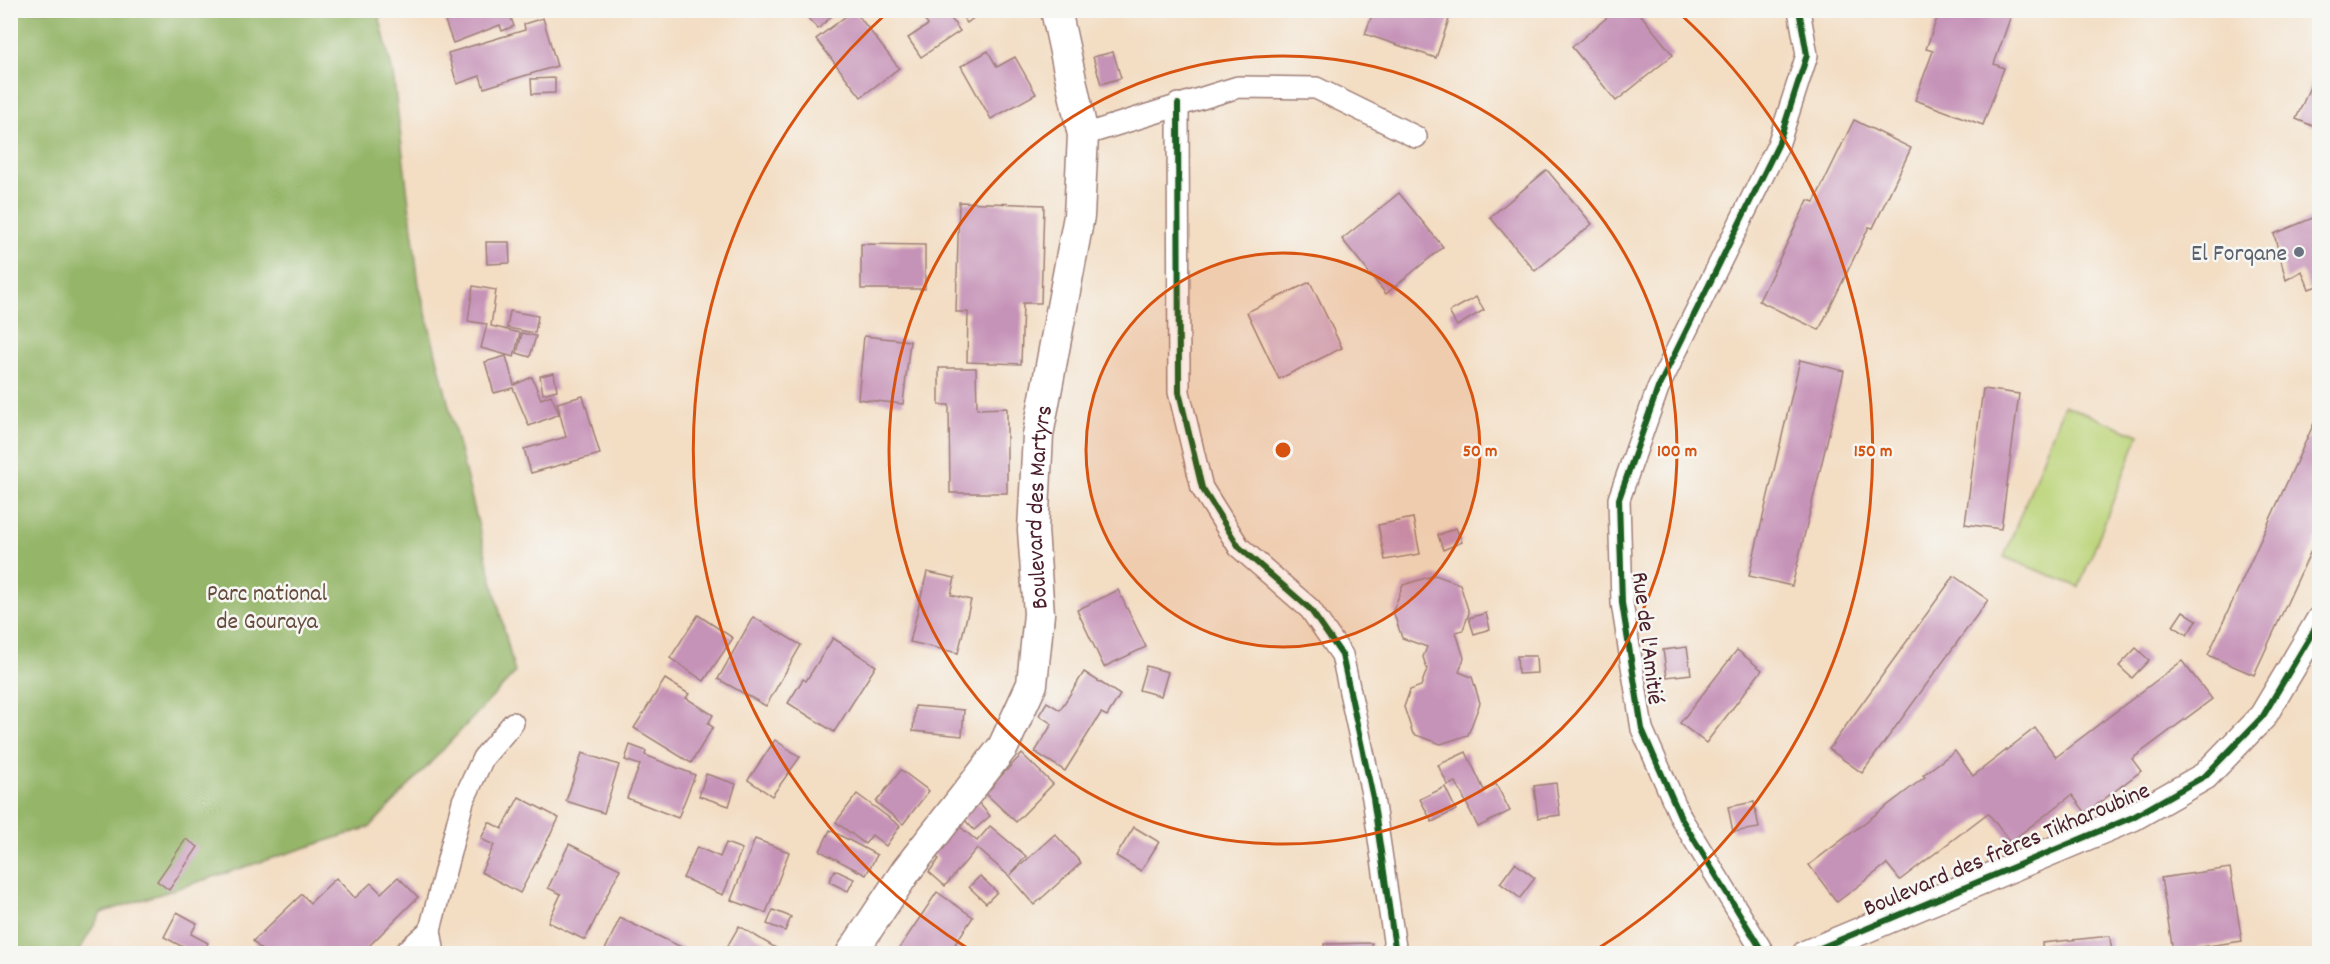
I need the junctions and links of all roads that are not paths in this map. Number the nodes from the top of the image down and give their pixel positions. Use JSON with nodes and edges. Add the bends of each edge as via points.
{"nodes":[{"id":1,"x":1056,"y":10,"type":"edge"},
{"id":2,"x":1799,"y":10,"type":"edge"},
{"id":3,"x":1178,"y":104,"type":"junction"},
{"id":4,"x":1083,"y":135,"type":"junction"},
{"id":5,"x":1416,"y":137,"type":"dead end"},
{"id":6,"x":2319,"y":620,"type":"edge"},
{"id":7,"x":513,"y":723,"type":"dead end"},
{"id":8,"x":430,"y":930,"type":"junction"},
{"id":9,"x":403,"y":954,"type":"edge"},
{"id":10,"x":435,"y":954,"type":"edge"},
{"id":11,"x":851,"y":954,"type":"edge"},
{"id":12,"x":1396,"y":954,"type":"edge"},
{"id":13,"x":1764,"y":954,"type":"edge"},
{"id":14,"x":1806,"y":954,"type":"edge"}],
"edges":[{"from":1,"to":4,"type":"main road","name":"Boulevard des Martyrs"},
{"from":2,"to":13,"type":"street","name":"Rue de l'Amitié","via":[[1807,55],[1778,145],[1658,388],[1619,499],[1622,603],[1642,729],[1681,818]]},
{"from":3,"to":4,"type":"street"},
{"from":3,"to":5,"type":"street","via":[[1238,87],[1316,88]]},
{"from":3,"to":12,"type":"street","via":[[1179,392],[1202,488],[1239,547],[1310,609],[1342,655],[1373,798]]},
{"from":4,"to":11,"type":"main road","name":"Boulevard des Martyrs","via":[[1079,216],[1038,435],[1033,530],[1039,614],[1032,684],[1003,747],[906,871]]},
{"from":6,"to":14,"type":"street","name":"Boulevard des frères Tikharoubine","via":[[2263,716],[2205,776],[2133,817]]},
{"from":7,"to":8,"type":"street","via":[[483,758],[463,801]]},
{"from":8,"to":9,"type":"street"},
{"from":8,"to":10,"type":"street"}]}
